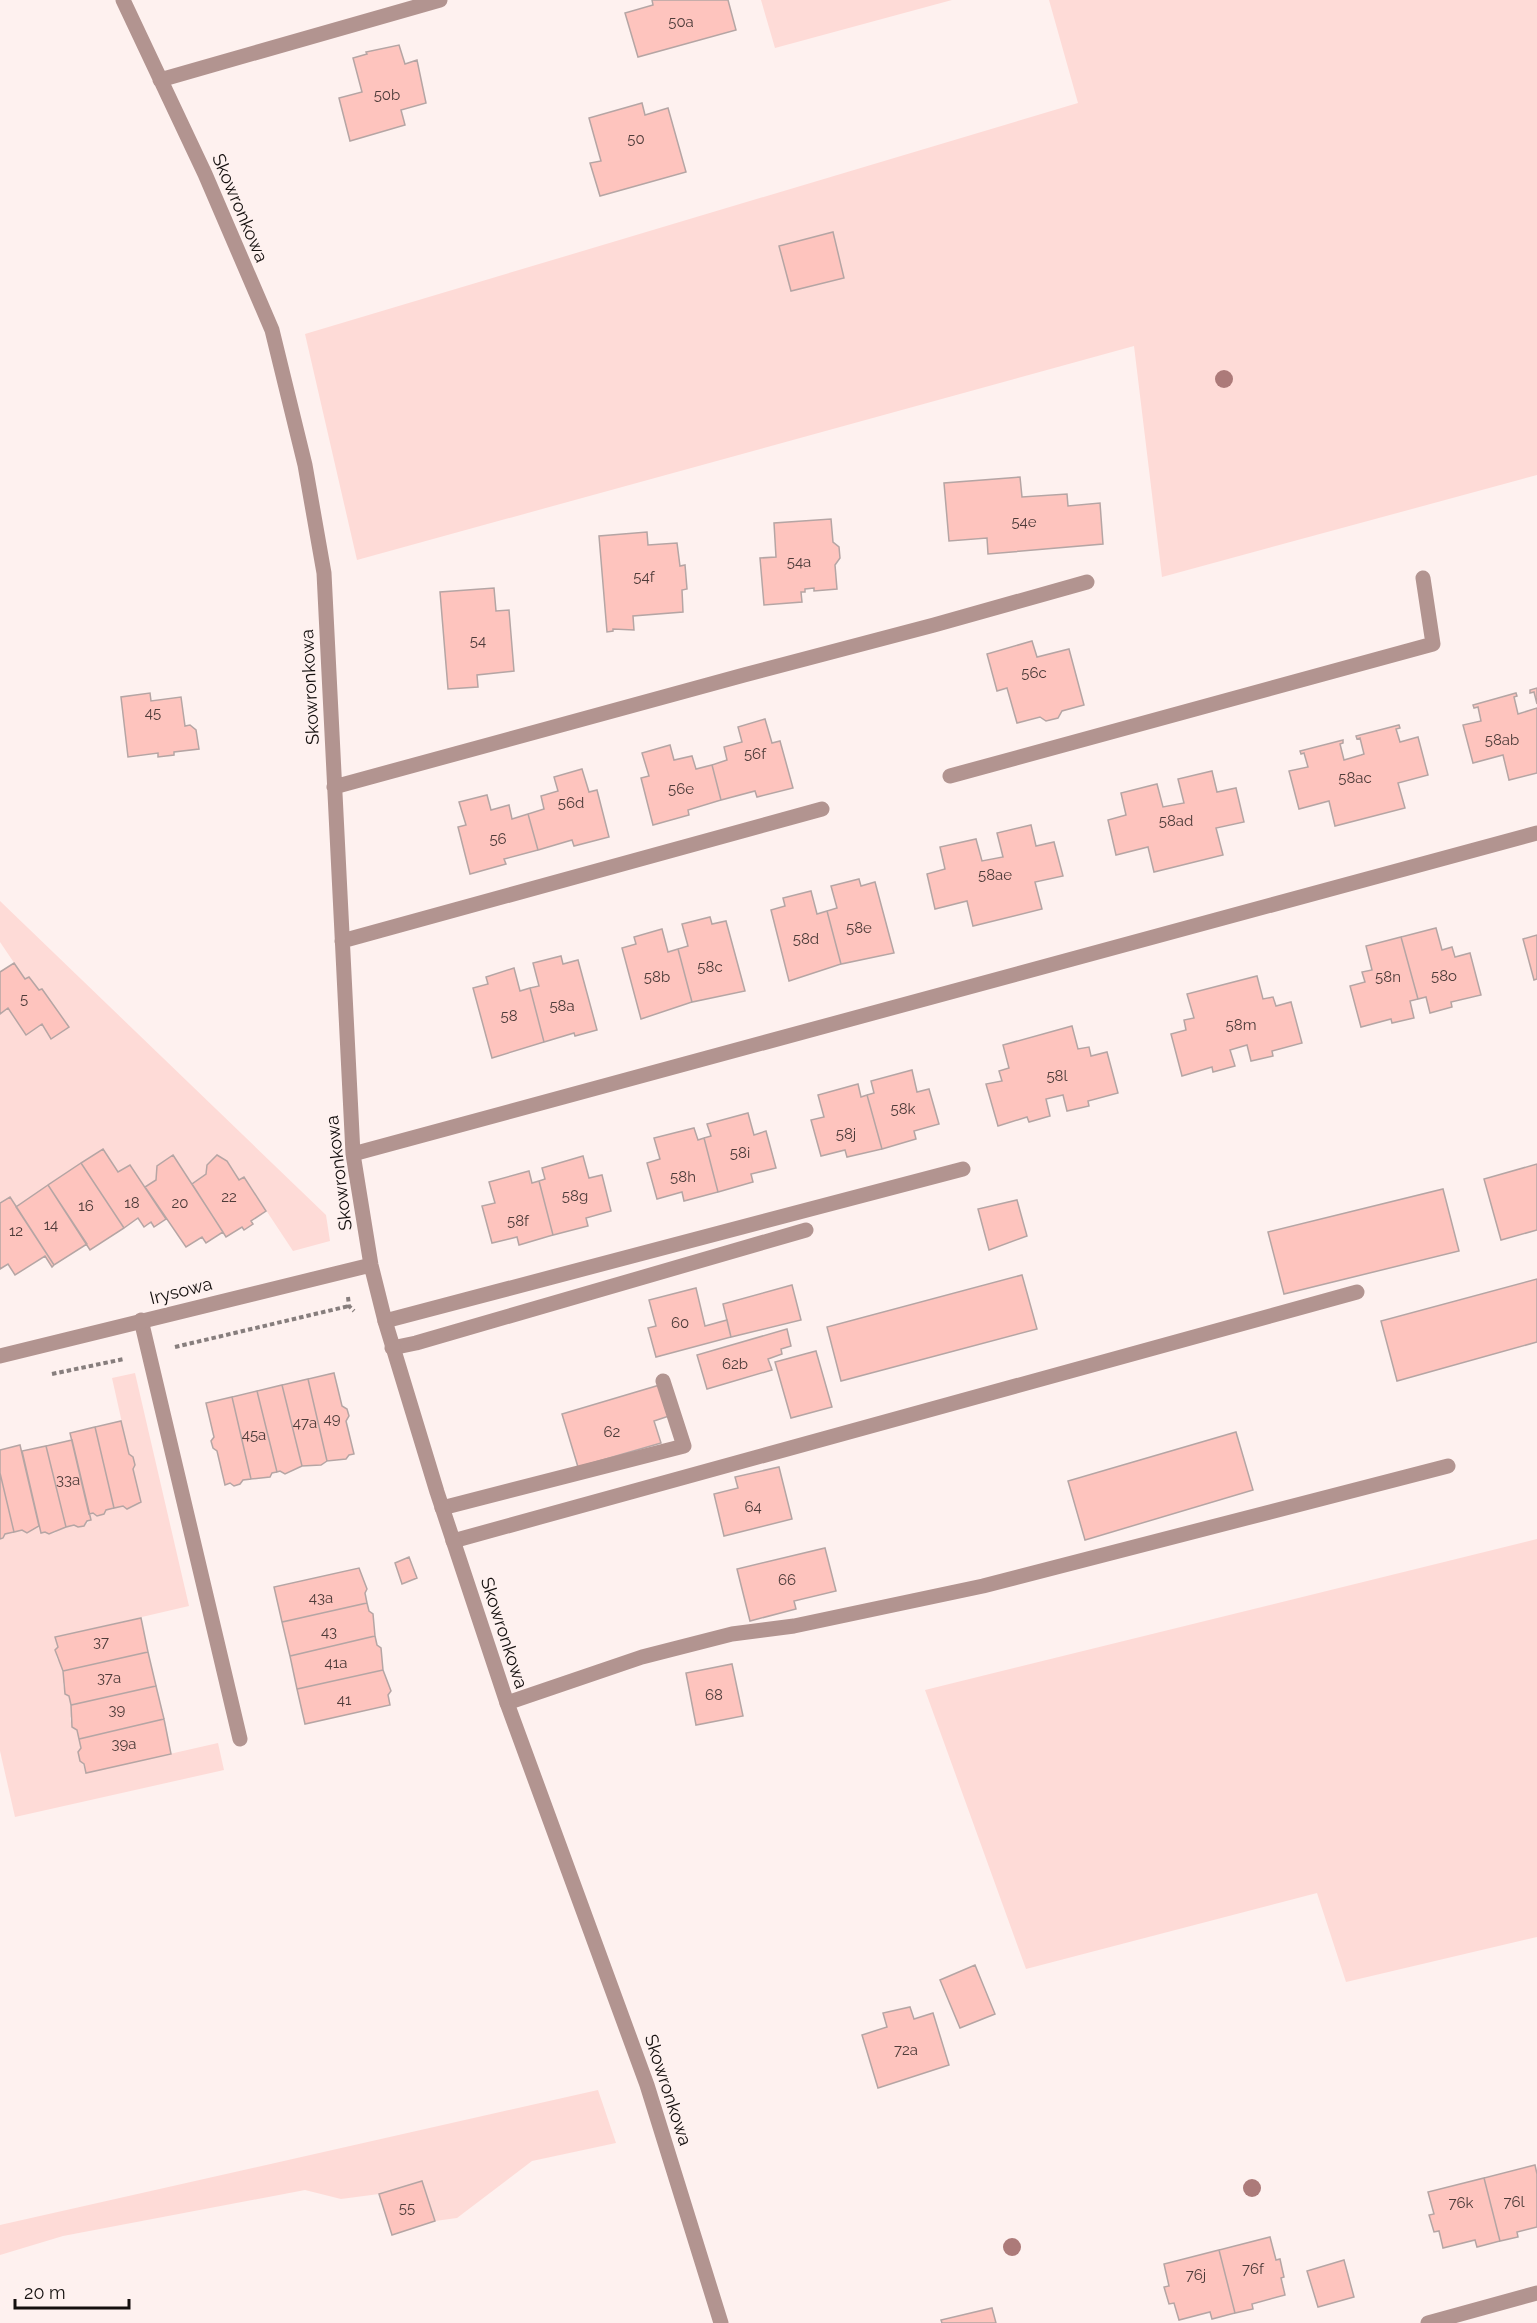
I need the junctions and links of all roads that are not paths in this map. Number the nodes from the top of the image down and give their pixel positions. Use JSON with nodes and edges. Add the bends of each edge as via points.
{"nodes":[{"id":1,"x":123,"y":0,"type":"edge"},
{"id":2,"x":440,"y":0,"type":"edge"},
{"id":3,"x":160,"y":80,"type":"junction"},
{"id":4,"x":1423,"y":578,"type":"dead end"},
{"id":5,"x":1087,"y":582,"type":"dead end"},
{"id":6,"x":950,"y":776,"type":"dead end"},
{"id":7,"x":334,"y":787,"type":"junction"},
{"id":8,"x":822,"y":809,"type":"dead end"},
{"id":9,"x":1537,"y":833,"type":"edge"},
{"id":10,"x":342,"y":941,"type":"junction"},
{"id":11,"x":353,"y":1154,"type":"junction"},
{"id":12,"x":963,"y":1169,"type":"dead end"},
{"id":13,"x":806,"y":1230,"type":"dead end"},
{"id":14,"x":371,"y":1265,"type":"junction"},
{"id":15,"x":1357,"y":1292,"type":"dead end"},
{"id":16,"x":141,"y":1320,"type":"junction"},
{"id":17,"x":385,"y":1321,"type":"junction"},
{"id":18,"x":392,"y":1348,"type":"junction"},
{"id":19,"x":0,"y":1356,"type":"edge"},
{"id":20,"x":663,"y":1381,"type":"dead end"},
{"id":21,"x":1448,"y":1466,"type":"dead end"},
{"id":22,"x":442,"y":1508,"type":"junction"},
{"id":23,"x":453,"y":1541,"type":"junction"},
{"id":24,"x":507,"y":1703,"type":"junction"},
{"id":25,"x":240,"y":1739,"type":"dead end"},
{"id":26,"x":1537,"y":2293,"type":"edge"},
{"id":27,"x":721,"y":2323,"type":"edge"},
{"id":28,"x":1428,"y":2323,"type":"edge"}],
"edges":[{"from":1,"to":3,"type":"street","name":"Skowronkowa"},
{"from":2,"to":3,"type":"street"},
{"from":3,"to":7,"type":"street","name":"Skowronkowa","via":[[272,330],[305,465],[324,573]]},
{"from":4,"to":6,"type":"street","via":[[1434,644]]},
{"from":5,"to":7,"type":"street"},
{"from":7,"to":10,"type":"street","name":"Skowronkowa"},
{"from":8,"to":10,"type":"street"},
{"from":9,"to":11,"type":"street"},
{"from":10,"to":11,"type":"street","name":"Skowronkowa"},
{"from":11,"to":14,"type":"street","name":"Skowronkowa"},
{"from":12,"to":17,"type":"street"},
{"from":13,"to":18,"type":"street"},
{"from":14,"to":16,"type":"street","name":"Irysowa"},
{"from":14,"to":17,"type":"street","name":"Skowronkowa"},
{"from":15,"to":23,"type":"street"},
{"from":16,"to":19,"type":"street","name":"Irysowa"},
{"from":16,"to":25,"type":"street"},
{"from":17,"to":18,"type":"street","name":"Skowronkowa"},
{"from":18,"to":22,"type":"street","name":"Skowronkowa"},
{"from":20,"to":22,"type":"street","via":[[684,1446]]},
{"from":21,"to":24,"type":"street","via":[[983,1586],[794,1626],[732,1634],[642,1657]]},
{"from":22,"to":23,"type":"street","name":"Skowronkowa"},
{"from":23,"to":24,"type":"street","name":"Skowronkowa"},
{"from":24,"to":27,"type":"street","name":"Skowronkowa","via":[[639,2063]]},
{"from":26,"to":28,"type":"street"}]}
